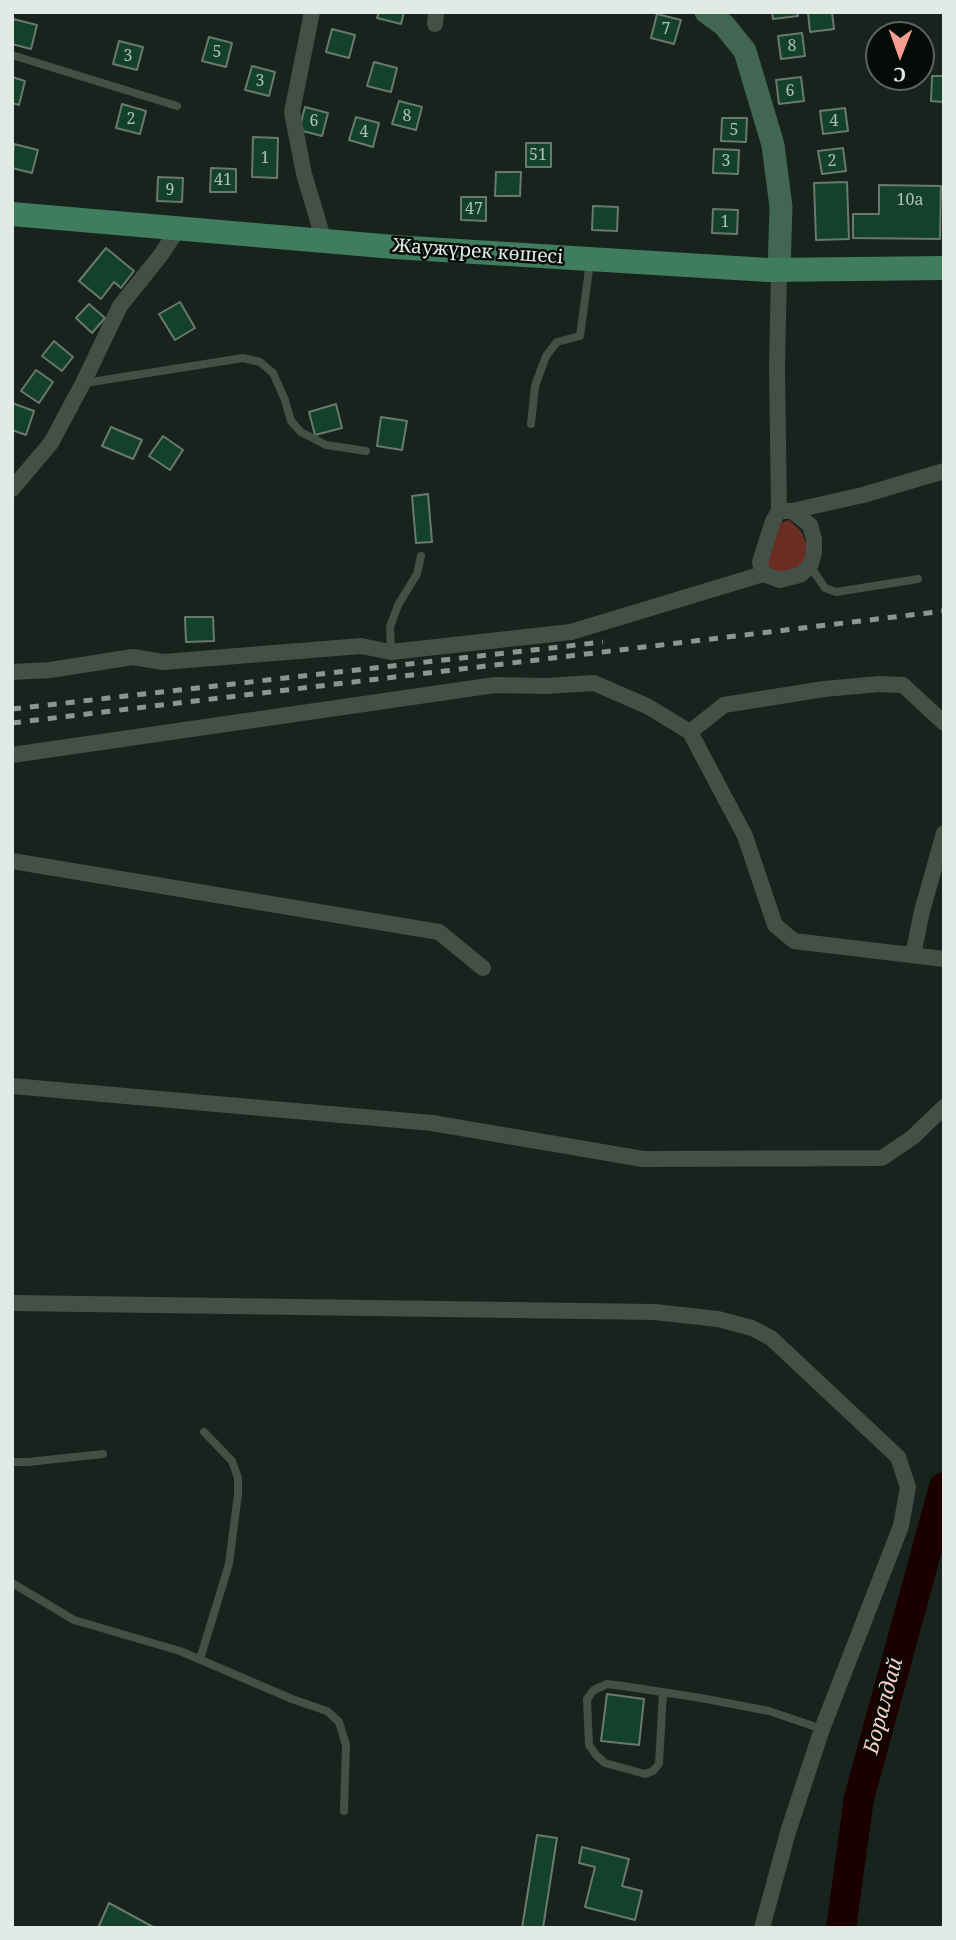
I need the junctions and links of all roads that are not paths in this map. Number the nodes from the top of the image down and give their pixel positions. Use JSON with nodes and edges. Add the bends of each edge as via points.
{"nodes":[{"id":1,"x":312,"y":12,"type":"edge"},
{"id":2,"x":720,"y":17,"type":"edge"},
{"id":3,"x":12,"y":55,"type":"edge"},
{"id":4,"x":177,"y":106,"type":"dead end"},
{"id":5,"x":12,"y":214,"type":"edge"},
{"id":6,"x":178,"y":229,"type":"junction"},
{"id":7,"x":324,"y":241,"type":"junction"},
{"id":8,"x":591,"y":259,"type":"junction"},
{"id":9,"x":944,"y":268,"type":"edge"},
{"id":10,"x":779,"y":270,"type":"junction"},
{"id":11,"x":83,"y":383,"type":"junction"},
{"id":12,"x":531,"y":424,"type":"dead end"},
{"id":13,"x":366,"y":451,"type":"dead end"},
{"id":14,"x":944,"y":471,"type":"edge"},
{"id":15,"x":12,"y":489,"type":"edge"},
{"id":16,"x":786,"y":511,"type":"junction"},
{"id":17,"x":421,"y":556,"type":"dead end"},
{"id":18,"x":810,"y":566,"type":"junction"},
{"id":19,"x":763,"y":574,"type":"junction"},
{"id":20,"x":918,"y":579,"type":"dead end"},
{"id":21,"x":391,"y":652,"type":"junction"},
{"id":22,"x":12,"y":672,"type":"edge"},
{"id":23,"x":944,"y":723,"type":"edge"},
{"id":24,"x":690,"y":732,"type":"junction"},
{"id":25,"x":12,"y":755,"type":"edge"},
{"id":26,"x":944,"y":833,"type":"edge"},
{"id":27,"x":12,"y":861,"type":"edge"},
{"id":28,"x":913,"y":955,"type":"junction"},
{"id":29,"x":944,"y":959,"type":"edge"},
{"id":30,"x":483,"y":968,"type":"dead end"},
{"id":31,"x":12,"y":1086,"type":"edge"},
{"id":32,"x":944,"y":1107,"type":"edge"},
{"id":33,"x":12,"y":1303,"type":"edge"},
{"id":34,"x":204,"y":1432,"type":"dead end"},
{"id":35,"x":103,"y":1454,"type":"dead end"},
{"id":36,"x":12,"y":1462,"type":"edge"},
{"id":37,"x":12,"y":1583,"type":"edge"},
{"id":38,"x":200,"y":1659,"type":"junction"},
{"id":39,"x":663,"y":1692,"type":"junction"},
{"id":40,"x":822,"y":1729,"type":"junction"},
{"id":41,"x":344,"y":1811,"type":"dead end"},
{"id":42,"x":761,"y":1928,"type":"edge"}],
"edges":[{"from":1,"to":7,"type":"street","via":[[292,112]]},
{"from":2,"to":10,"type":"main road","via":[[745,51],[773,145],[781,207]]},
{"from":3,"to":4,"type":"lane"},
{"from":5,"to":6,"type":"main road","name":"Жаужүрек көшесі"},
{"from":6,"to":7,"type":"main road","name":"Жаужүрек көшесі"},
{"from":6,"to":11,"type":"street","via":[[120,306]]},
{"from":7,"to":8,"type":"main road","name":"Жаужүрек көшесі"},
{"from":8,"to":10,"type":"main road","name":"Жаужүрек көшесі"},
{"from":8,"to":12,"type":"lane","via":[[580,336],[557,342],[546,356],[535,386]]},
{"from":9,"to":10,"type":"main road","name":"Жаужүрек көшесі"},
{"from":10,"to":16,"type":"street","via":[[776,367]]},
{"from":11,"to":13,"type":"lane","via":[[243,358],[260,362],[273,373],[291,421],[301,432],[326,445]]},
{"from":11,"to":15,"type":"street","via":[[51,443]]},
{"from":14,"to":16,"type":"street"},
{"from":16,"to":18,"type":"street","via":[[810,525],[814,553]]},
{"from":16,"to":19,"type":"street","via":[[773,521],[760,562]]},
{"from":17,"to":21,"type":"lane","via":[[417,574],[390,627]]},
{"from":18,"to":19,"type":"street","via":[[800,575],[780,580]]},
{"from":18,"to":20,"type":"lane","via":[[825,588],[836,592]]},
{"from":19,"to":21,"type":"street","via":[[571,632]]},
{"from":21,"to":22,"type":"street","via":[[361,646],[163,662],[133,657]]},
{"from":23,"to":24,"type":"street","via":[[903,685],[880,684],[724,705]]},
{"from":24,"to":25,"type":"street","via":[[647,706],[594,683],[495,685]]},
{"from":24,"to":28,"type":"street","via":[[745,836],[775,925],[794,942]]},
{"from":26,"to":28,"type":"street"},
{"from":27,"to":30,"type":"street","via":[[439,932]]},
{"from":28,"to":29,"type":"street"},
{"from":31,"to":32,"type":"street","via":[[432,1123],[643,1159],[882,1158]]},
{"from":33,"to":40,"type":"street","via":[[655,1312],[752,1328],[771,1338],[898,1457],[908,1487],[901,1526]]},
{"from":34,"to":38,"type":"lane","via":[[232,1461],[238,1494],[229,1564]]},
{"from":35,"to":36,"type":"lane"},
{"from":37,"to":38,"type":"lane","via":[[74,1620]]},
{"from":38,"to":41,"type":"lane","via":[[327,1711],[339,1722],[346,1745]]},
{"from":39,"to":39,"type":"lane","via":[[607,1684],[594,1689],[587,1699],[589,1745],[596,1755],[605,1763],[645,1774],[653,1771],[659,1765]]},
{"from":39,"to":40,"type":"lane","via":[[769,1711]]},
{"from":40,"to":42,"type":"street"}]}
